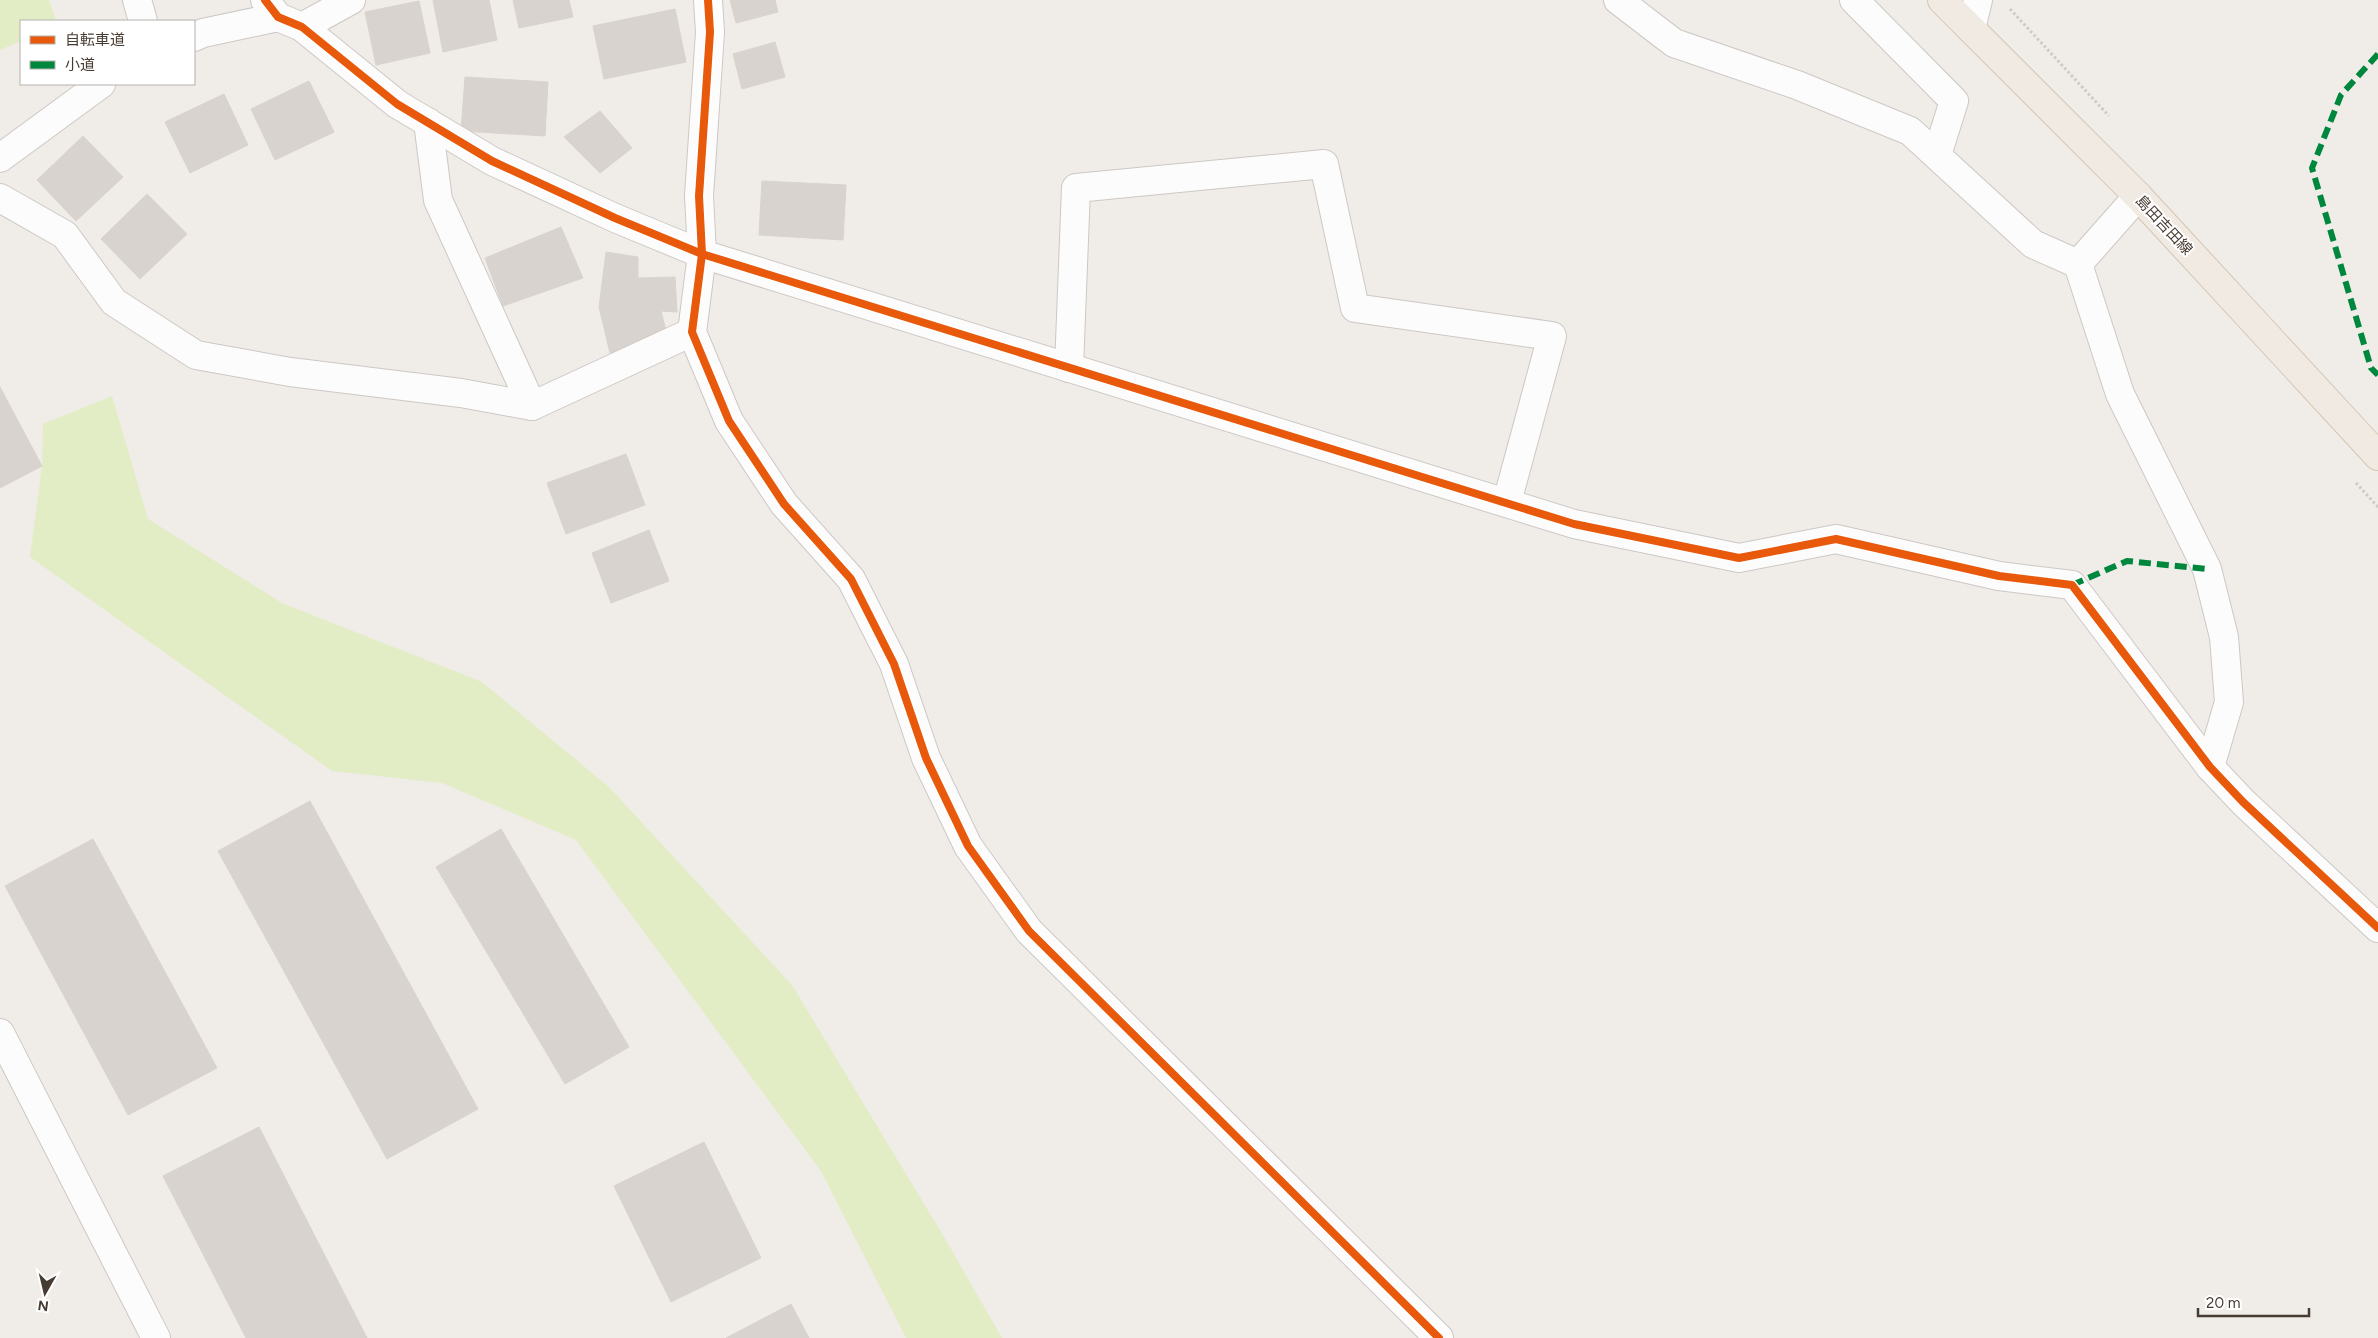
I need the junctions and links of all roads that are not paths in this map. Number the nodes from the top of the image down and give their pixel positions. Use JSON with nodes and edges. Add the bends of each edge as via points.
{"nodes":[{"id":1,"x":137,"y":0,"type":"edge"},
{"id":2,"x":351,"y":0,"type":"edge"},
{"id":3,"x":708,"y":0,"type":"edge"},
{"id":4,"x":1618,"y":0,"type":"edge"},
{"id":5,"x":1854,"y":0,"type":"edge"},
{"id":6,"x":1942,"y":0,"type":"edge"},
{"id":7,"x":1978,"y":0,"type":"edge"},
{"id":8,"x":282,"y":15,"type":"edge"},
{"id":9,"x":143,"y":20,"type":"edge"},
{"id":10,"x":1971,"y":28,"type":"junction"},
{"id":11,"x":195,"y":37,"type":"edge"},
{"id":12,"x":100,"y":85,"type":"edge"},
{"id":13,"x":428,"y":122,"type":"junction"},
{"id":14,"x":1937,"y":155,"type":"junction"},
{"id":15,"x":0,"y":158,"type":"edge"},
{"id":16,"x":2138,"y":196,"type":"junction"},
{"id":17,"x":0,"y":198,"type":"edge"},
{"id":18,"x":702,"y":254,"type":"junction"},
{"id":19,"x":2078,"y":264,"type":"junction"},
{"id":20,"x":692,"y":332,"type":"junction"},
{"id":21,"x":1069,"y":368,"type":"junction"},
{"id":22,"x":532,"y":406,"type":"junction"},
{"id":23,"x":2378,"y":456,"type":"edge"},
{"id":24,"x":1507,"y":502,"type":"junction"},
{"id":25,"x":2210,"y":767,"type":"junction"},
{"id":26,"x":2378,"y":928,"type":"edge"},
{"id":27,"x":0,"y":1033,"type":"edge"},
{"id":28,"x":156,"y":1338,"type":"edge"},
{"id":29,"x":1439,"y":1338,"type":"edge"}],
"edges":[{"from":1,"to":9,"type":"street"},
{"from":2,"to":8,"type":"street"},
{"from":3,"to":18,"type":"street","via":[[710,32],[699,196]]},
{"from":4,"to":14,"type":"street","via":[[1674,43],[1798,85],[1910,131]]},
{"from":5,"to":14,"type":"street","via":[[1954,101]]},
{"from":6,"to":10,"type":"main road","name":"島田吉田線"},
{"from":7,"to":10,"type":"street"},
{"from":8,"to":11,"type":"street"},
{"from":8,"to":13,"type":"street","via":[[398,104]]},
{"from":10,"to":16,"type":"main road","name":"島田吉田線"},
{"from":12,"to":15,"type":"street"},
{"from":13,"to":18,"type":"street","via":[[492,161]]},
{"from":13,"to":22,"type":"street","via":[[438,200]]},
{"from":14,"to":19,"type":"street","via":[[2033,244]]},
{"from":16,"to":19,"type":"street"},
{"from":16,"to":23,"type":"main road","name":"島田吉田線"},
{"from":17,"to":22,"type":"street","via":[[65,235],[114,302],[196,355],[290,372],[461,393]]},
{"from":18,"to":20,"type":"street"},
{"from":18,"to":21,"type":"street"},
{"from":19,"to":25,"type":"street","via":[[2120,394],[2207,569],[2224,637],[2229,702]]},
{"from":20,"to":22,"type":"street"},
{"from":20,"to":29,"type":"street","via":[[730,421],[784,504],[851,578],[894,664],[926,758],[968,846],[1029,931]]},
{"from":21,"to":24,"type":"street"},
{"from":21,"to":24,"type":"street","via":[[1076,188],[1324,164],[1355,308],[1552,336]]},
{"from":24,"to":25,"type":"street","via":[[1574,524],[1739,558],[1836,539],[1999,576],[2072,585]]},
{"from":25,"to":26,"type":"street"},
{"from":27,"to":28,"type":"street"}]}
